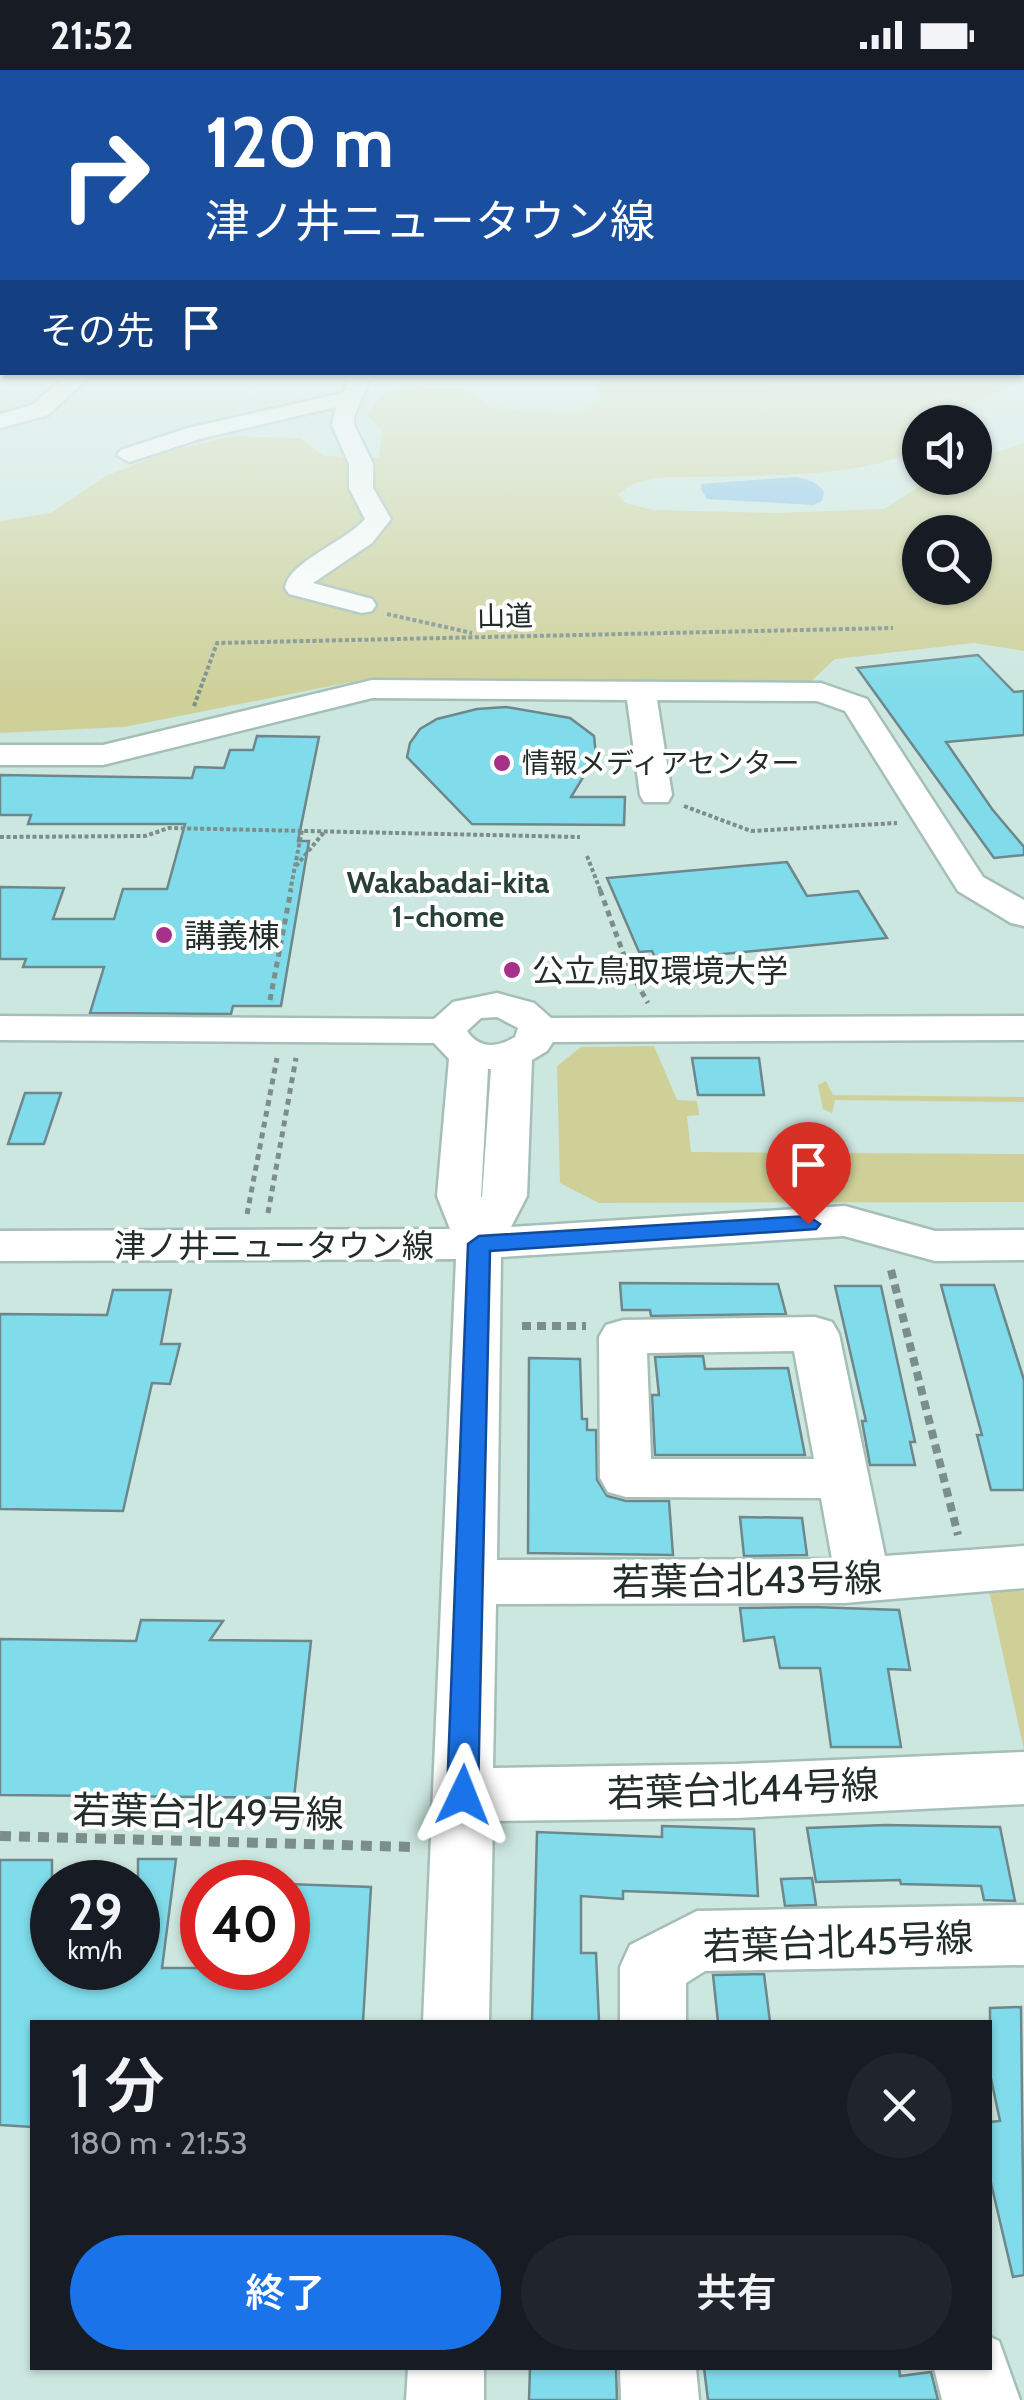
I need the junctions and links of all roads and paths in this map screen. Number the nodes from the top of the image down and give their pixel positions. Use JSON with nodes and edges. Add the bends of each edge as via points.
{"nodes":[{"id":1,"x":361,"y":480,"type":"edge"},
{"id":2,"x":362,"y":606,"type":"joint"},
{"id":3,"x":893,"y":628,"type":"dead end"},
{"id":4,"x":533,"y":640,"type":"dead end"},
{"id":5,"x":641,"y":691,"type":"junction"},
{"id":6,"x":183,"y":735,"type":"junction"},
{"id":7,"x":0,"y":755,"type":"edge"},
{"id":8,"x":656,"y":795,"type":"joint"},
{"id":9,"x":928,"y":821,"type":"junction"},
{"id":10,"x":302,"y":830,"type":"junction"},
{"id":11,"x":325,"y":830,"type":"junction"},
{"id":12,"x":0,"y":837,"type":"edge"},
{"id":13,"x":580,"y":838,"type":"dead end"},
{"id":14,"x":587,"y":856,"type":"dead end"},
{"id":15,"x":296,"y":868,"type":"junction"},
{"id":16,"x":987,"y":895,"type":"junction"},
{"id":17,"x":1024,"y":898,"type":"edge"},
{"id":18,"x":1024,"y":916,"type":"edge"},
{"id":19,"x":630,"y":969,"type":"dead end"},
{"id":20,"x":254,"y":1000,"type":"dead end"},
{"id":21,"x":0,"y":1028,"type":"edge"},
{"id":22,"x":1024,"y":1028,"type":"edge"},
{"id":23,"x":280,"y":1042,"type":"dead end"},
{"id":24,"x":299,"y":1042,"type":"dead end"},
{"id":25,"x":458,"y":1042,"type":"junction"},
{"id":26,"x":525,"y":1042,"type":"junction"},
{"id":27,"x":246,"y":1214,"type":"dead end"},
{"id":28,"x":268,"y":1214,"type":"dead end"},
{"id":29,"x":479,"y":1244,"type":"junction"},
{"id":30,"x":1024,"y":1245,"type":"edge"},
{"id":31,"x":0,"y":1246,"type":"edge"},
{"id":32,"x":891,"y":1270,"type":"dead end"},
{"id":33,"x":522,"y":1326,"type":"dead end"},
{"id":34,"x":624,"y":1337,"type":"junction"},
{"id":35,"x":844,"y":1479,"type":"junction"},
{"id":36,"x":1024,"y":1568,"type":"edge"},
{"id":37,"x":966,"y":1570,"type":"junction"},
{"id":38,"x":864,"y":1580,"type":"junction"},
{"id":39,"x":469,"y":1582,"type":"junction"},
{"id":40,"x":1024,"y":1778,"type":"edge"},
{"id":41,"x":463,"y":1795,"type":"junction"},
{"id":42,"x":0,"y":1836,"type":"edge"},
{"id":43,"x":415,"y":1847,"type":"dead end"},
{"id":44,"x":1024,"y":1935,"type":"edge"},
{"id":45,"x":456,"y":2020,"type":"edge"},
{"id":46,"x":652,"y":2020,"type":"edge"},
{"id":47,"x":446,"y":2370,"type":"edge"},
{"id":48,"x":658,"y":2370,"type":"edge"},
{"id":49,"x":973,"y":2370,"type":"edge"},
{"id":50,"x":446,"y":2400,"type":"edge"},
{"id":51,"x":660,"y":2400,"type":"edge"},
{"id":52,"x":981,"y":2400,"type":"edge"}],
"edges":[{"from":1,"to":2,"type":"street","via":[[378,520],[299,580],[300,588]]},
{"from":2,"to":4,"type":"path","via":[[440,628]]},
{"from":3,"to":6,"type":"path","name":"山道","via":[[217,643]]},
{"from":5,"to":6,"type":"street","via":[[372,689]]},
{"from":5,"to":8,"type":"street"},
{"from":5,"to":9,"type":"street","via":[[821,692],[856,706]]},
{"from":6,"to":7,"type":"street","via":[[103,755]]},
{"from":8,"to":9,"type":"path","via":[[751,832]]},
{"from":9,"to":16,"type":"street","via":[[970,884]]},
{"from":10,"to":11,"type":"path"},
{"from":10,"to":12,"type":"path","via":[[169,828],[145,836]]},
{"from":10,"to":15,"type":"path"},
{"from":11,"to":13,"type":"path"},
{"from":11,"to":15,"type":"path"},
{"from":14,"to":19,"type":"path"},
{"from":15,"to":20,"type":"path","via":[[272,1000]]},
{"from":16,"to":17,"type":"street"},
{"from":16,"to":18,"type":"street"},
{"from":21,"to":25,"type":"street"},
{"from":22,"to":26,"type":"street"},
{"from":23,"to":27,"type":"path"},
{"from":24,"to":28,"type":"path"},
{"from":25,"to":26,"type":"street","via":[[450,1023],[468,1009],[498,1005],[525,1012]]},
{"from":25,"to":29,"type":"street","via":[[459,1196]]},
{"from":26,"to":29,"type":"street","via":[[506,1196]]},
{"from":29,"to":30,"type":"street","name":"津ノ井ニュータウン線","via":[[845,1221],[935,1246]]},
{"from":29,"to":31,"type":"street","name":"津ノ井ニュータウン線"},
{"from":29,"to":39,"type":"street"},
{"from":32,"to":37,"type":"path"},
{"from":33,"to":34,"type":"path","via":[[625,1326]]},
{"from":34,"to":35,"type":"street","via":[[815,1334]]},
{"from":34,"to":35,"type":"street","via":[[626,1478]]},
{"from":35,"to":38,"type":"street"},
{"from":36,"to":37,"type":"street","name":"若葉台北43号線"},
{"from":37,"to":38,"type":"street","name":"若葉台北43号線"},
{"from":38,"to":39,"type":"street","name":"若葉台北43号線"},
{"from":39,"to":41,"type":"street"},
{"from":40,"to":41,"type":"street","name":"若葉台北44号線","via":[[736,1792]]},
{"from":41,"to":45,"type":"street"},
{"from":42,"to":43,"type":"path","name":"若葉台北49号線"},
{"from":44,"to":46,"type":"street","name":"若葉台北45号線","via":[[697,1941],[653,1967]]},
{"from":47,"to":50,"type":"street"},
{"from":48,"to":51,"type":"street"},
{"from":49,"to":52,"type":"street"}]}
